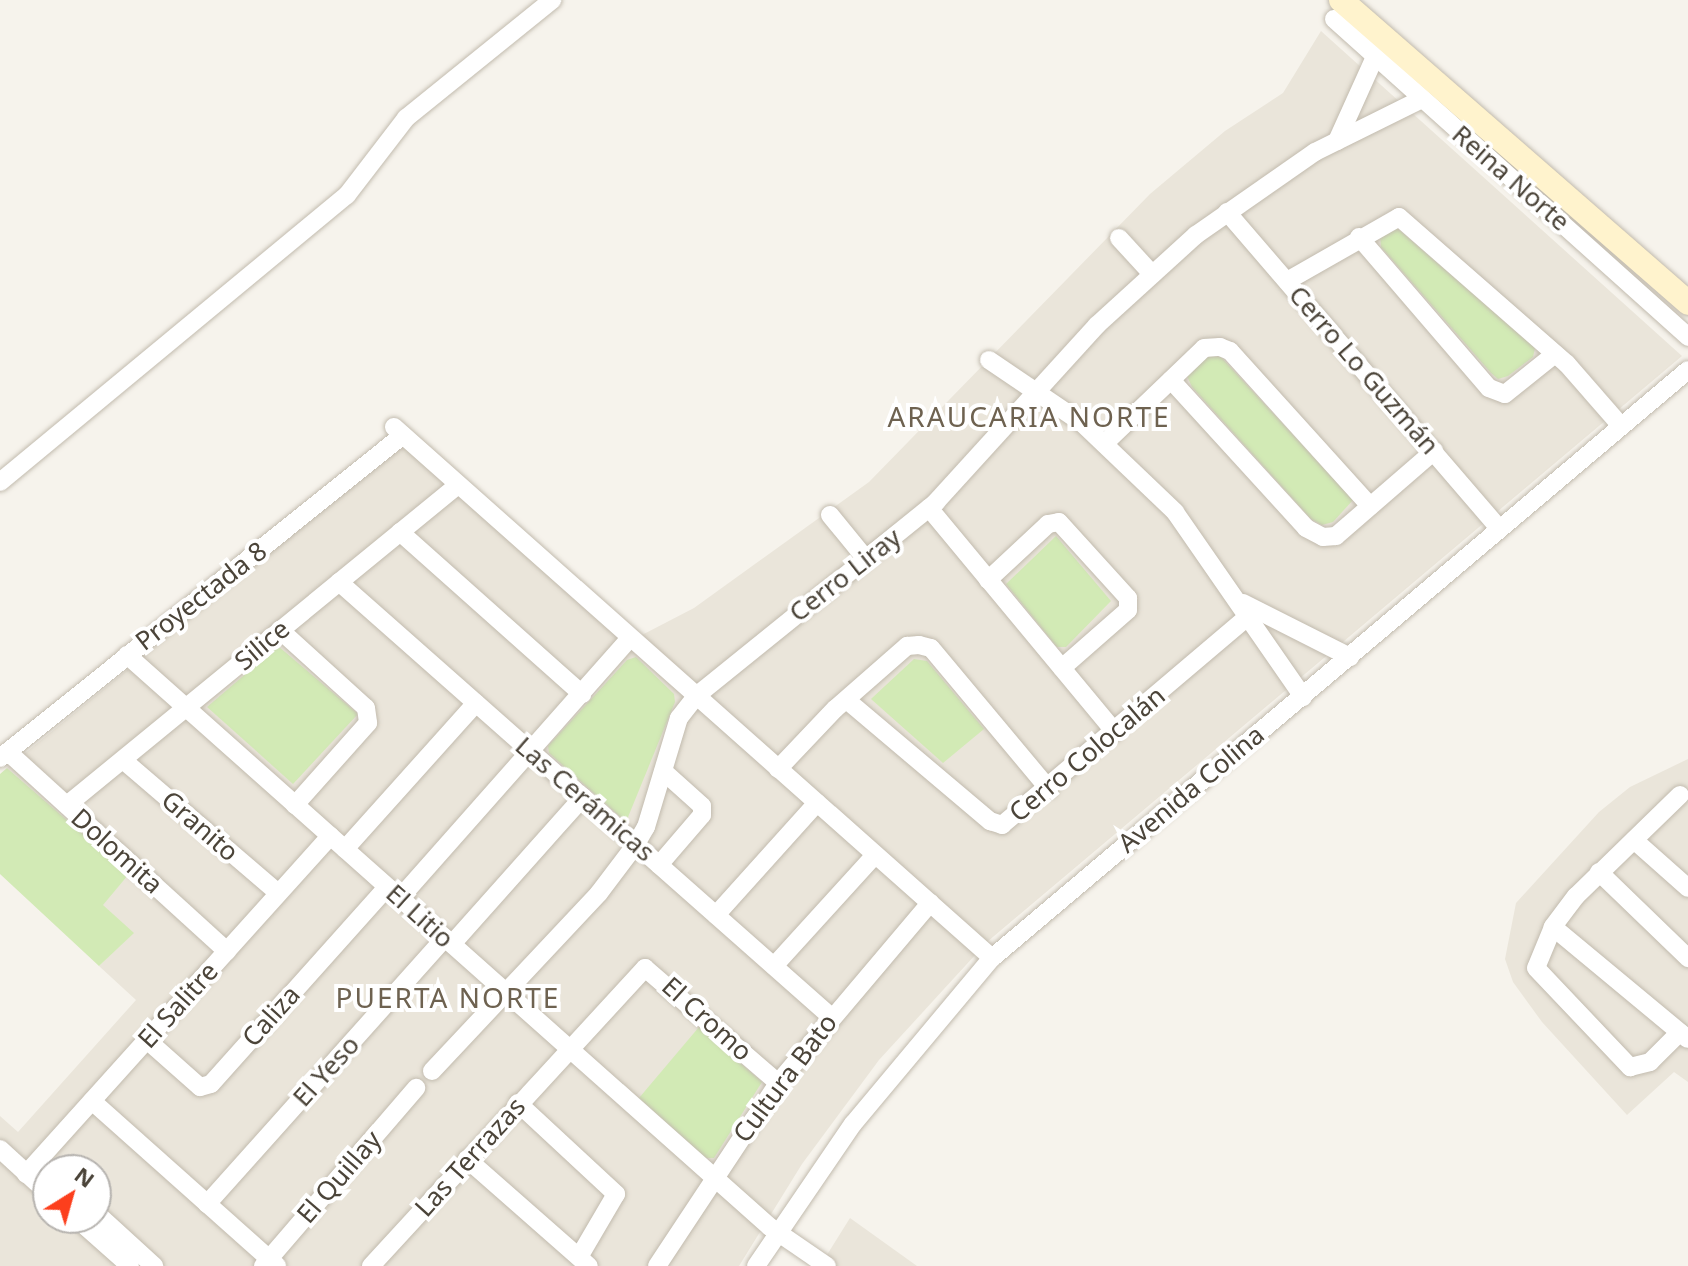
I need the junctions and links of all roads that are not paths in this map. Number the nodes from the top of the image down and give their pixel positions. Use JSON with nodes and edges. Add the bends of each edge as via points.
{"nodes":[{"id":1,"x":552,"y":0,"type":"edge"},
{"id":2,"x":1338,"y":10,"type":"edge"},
{"id":3,"x":1375,"y":57,"type":"junction"},
{"id":4,"x":1422,"y":99,"type":"junction"},
{"id":5,"x":1337,"y":141,"type":"junction"},
{"id":6,"x":1227,"y":212,"type":"junction"},
{"id":7,"x":1359,"y":237,"type":"junction"},
{"id":8,"x":1119,"y":238,"type":"dead end"},
{"id":9,"x":1152,"y":274,"type":"junction"},
{"id":10,"x":1287,"y":281,"type":"junction"},
{"id":11,"x":1688,"y":303,"type":"edge"},
{"id":12,"x":1688,"y":337,"type":"edge"},
{"id":13,"x":1555,"y":354,"type":"junction"},
{"id":14,"x":989,"y":360,"type":"dead end"},
{"id":15,"x":1688,"y":370,"type":"edge"},
{"id":16,"x":1171,"y":380,"type":"junction"},
{"id":17,"x":1038,"y":392,"type":"junction"},
{"id":18,"x":1621,"y":426,"type":"junction"},
{"id":19,"x":1105,"y":443,"type":"junction"},
{"id":20,"x":1434,"y":451,"type":"junction"},
{"id":21,"x":0,"y":482,"type":"edge"},
{"id":22,"x":458,"y":485,"type":"junction"},
{"id":23,"x":1370,"y":506,"type":"junction"},
{"id":24,"x":929,"y":508,"type":"junction"},
{"id":25,"x":830,"y":515,"type":"dead end"},
{"id":26,"x":1500,"y":529,"type":"junction"},
{"id":27,"x":400,"y":532,"type":"junction"},
{"id":28,"x":866,"y":559,"type":"junction"},
{"id":29,"x":988,"y":580,"type":"junction"},
{"id":30,"x":339,"y":582,"type":"junction"},
{"id":31,"x":1246,"y":609,"type":"junction"},
{"id":32,"x":280,"y":630,"type":"junction"},
{"id":33,"x":630,"y":638,"type":"junction"},
{"id":34,"x":127,"y":655,"type":"junction"},
{"id":35,"x":1350,"y":657,"type":"junction"},
{"id":36,"x":1062,"y":668,"type":"junction"},
{"id":37,"x":582,"y":694,"type":"junction"},
{"id":38,"x":696,"y":696,"type":"junction"},
{"id":39,"x":1303,"y":697,"type":"junction"},
{"id":40,"x":849,"y":702,"type":"junction"},
{"id":41,"x":476,"y":703,"type":"junction"},
{"id":42,"x":186,"y":708,"type":"junction"},
{"id":43,"x":1115,"y":732,"type":"junction"},
{"id":44,"x":531,"y":752,"type":"junction"},
{"id":45,"x":4,"y":755,"type":"edge"},
{"id":46,"x":123,"y":760,"type":"junction"},
{"id":47,"x":778,"y":769,"type":"junction"},
{"id":48,"x":663,"y":771,"type":"junction"},
{"id":49,"x":1049,"y":789,"type":"junction"},
{"id":50,"x":1680,"y":795,"type":"dead end"},
{"id":51,"x":583,"y":797,"type":"junction"},
{"id":52,"x":817,"y":803,"type":"junction"},
{"id":53,"x":67,"y":805,"type":"junction"},
{"id":54,"x":295,"y":805,"type":"junction"},
{"id":55,"x":330,"y":836,"type":"junction"},
{"id":56,"x":1634,"y":840,"type":"junction"},
{"id":57,"x":636,"y":844,"type":"junction"},
{"id":58,"x":345,"y":849,"type":"junction"},
{"id":59,"x":875,"y":855,"type":"junction"},
{"id":60,"x":659,"y":865,"type":"junction"},
{"id":61,"x":1599,"y":872,"type":"junction"},
{"id":62,"x":1688,"y":888,"type":"edge"},
{"id":63,"x":393,"y":892,"type":"junction"},
{"id":64,"x":278,"y":893,"type":"junction"},
{"id":65,"x":930,"y":903,"type":"junction"},
{"id":66,"x":716,"y":915,"type":"junction"},
{"id":67,"x":1553,"y":927,"type":"junction"},
{"id":68,"x":448,"y":941,"type":"junction"},
{"id":69,"x":227,"y":951,"type":"junction"},
{"id":70,"x":992,"y":958,"type":"junction"},
{"id":71,"x":1688,"y":958,"type":"edge"},
{"id":72,"x":774,"y":966,"type":"junction"},
{"id":73,"x":504,"y":991,"type":"junction"},
{"id":74,"x":830,"y":1016,"type":"junction"},
{"id":75,"x":1684,"y":1036,"type":"edge"},
{"id":76,"x":147,"y":1040,"type":"junction"},
{"id":77,"x":568,"y":1048,"type":"junction"},
{"id":78,"x":432,"y":1071,"type":"dead end"},
{"id":79,"x":778,"y":1083,"type":"junction"},
{"id":80,"x":416,"y":1088,"type":"dead end"},
{"id":81,"x":92,"y":1101,"type":"junction"},
{"id":82,"x":518,"y":1103,"type":"junction"},
{"id":83,"x":0,"y":1149,"type":"edge"},
{"id":84,"x":48,"y":1154,"type":"edge"},
{"id":85,"x":467,"y":1159,"type":"junction"},
{"id":86,"x":32,"y":1165,"type":"edge"},
{"id":87,"x":713,"y":1177,"type":"junction"},
{"id":88,"x":207,"y":1204,"type":"junction"},
{"id":89,"x":112,"y":1228,"type":"edge"},
{"id":90,"x":776,"y":1232,"type":"junction"},
{"id":91,"x":94,"y":1234,"type":"edge"},
{"id":92,"x":805,"y":1260,"type":"edge"},
{"id":93,"x":584,"y":1261,"type":"edge"},
{"id":94,"x":270,"y":1264,"type":"edge"},
{"id":95,"x":130,"y":1266,"type":"edge"},
{"id":96,"x":154,"y":1266,"type":"edge"},
{"id":97,"x":371,"y":1266,"type":"edge"},
{"id":98,"x":657,"y":1266,"type":"edge"},
{"id":99,"x":756,"y":1266,"type":"edge"},
{"id":100,"x":827,"y":1266,"type":"edge"}],
"edges":[{"from":1,"to":21,"type":"street","via":[[406,118],[347,195]]},
{"from":2,"to":3,"type":"street","name":"Reina Norte"},
{"from":2,"to":11,"type":"street","name":"Reina Norte"},
{"from":3,"to":4,"type":"street","name":"Reina Norte"},
{"from":3,"to":5,"type":"street"},
{"from":4,"to":5,"type":"street","name":"Cerro Liray"},
{"from":4,"to":12,"type":"street","name":"Reina Norte"},
{"from":5,"to":6,"type":"street","name":"Cerro Liray"},
{"from":6,"to":9,"type":"street","name":"Cerro Liray"},
{"from":6,"to":10,"type":"street","name":"Cerro Lo Guzmán"},
{"from":7,"to":10,"type":"street"},
{"from":7,"to":13,"type":"street","via":[[1399,217]]},
{"from":7,"to":13,"type":"street","via":[[1489,388],[1505,394]]},
{"from":8,"to":9,"type":"street"},
{"from":9,"to":17,"type":"street","name":"Cerro Liray"},
{"from":10,"to":20,"type":"street","name":"Cerro Lo Guzmán"},
{"from":13,"to":18,"type":"street"},
{"from":14,"to":17,"type":"street"},
{"from":15,"to":18,"type":"street","name":"Avenida Colina"},
{"from":16,"to":19,"type":"street"},
{"from":16,"to":23,"type":"street","via":[[1306,528],[1323,537],[1336,536]]},
{"from":16,"to":23,"type":"street","via":[[1204,348],[1230,351]]},
{"from":17,"to":19,"type":"street"},
{"from":17,"to":24,"type":"street","name":"Cerro Liray"},
{"from":18,"to":26,"type":"street","name":"Avenida Colina"},
{"from":19,"to":31,"type":"street","via":[[1175,512]]},
{"from":20,"to":23,"type":"street"},
{"from":20,"to":26,"type":"street","name":"Cerro Lo Guzmán"},
{"from":22,"to":27,"type":"street","name":"Silice"},
{"from":22,"to":33,"type":"street"},
{"from":22,"to":34,"type":"street","name":"Proyectada 8","via":[[398,431]]},
{"from":24,"to":28,"type":"street","name":"Cerro Liray"},
{"from":24,"to":29,"type":"street"},
{"from":25,"to":28,"type":"street"},
{"from":26,"to":35,"type":"street","name":"Avenida Colina"},
{"from":27,"to":30,"type":"street","name":"Silice"},
{"from":27,"to":37,"type":"street"},
{"from":28,"to":38,"type":"street","name":"Cerro Liray"},
{"from":29,"to":36,"type":"street"},
{"from":29,"to":36,"type":"street","via":[[1048,524],[1059,522],[1128,598],[1128,610]]},
{"from":30,"to":32,"type":"street","name":"Silice"},
{"from":30,"to":41,"type":"street","name":"Las Cerámicas"},
{"from":31,"to":35,"type":"street"},
{"from":31,"to":39,"type":"street"},
{"from":31,"to":43,"type":"street","name":"Cerro Colocalán"},
{"from":32,"to":42,"type":"street","name":"Silice"},
{"from":32,"to":54,"type":"street","via":[[366,708],[368,723]]},
{"from":33,"to":37,"type":"street"},
{"from":33,"to":38,"type":"street"},
{"from":34,"to":42,"type":"street","name":"El Litio"},
{"from":34,"to":45,"type":"street","name":"Proyectada 8"},
{"from":35,"to":39,"type":"street","name":"Avenida Colina"},
{"from":36,"to":43,"type":"street"},
{"from":37,"to":44,"type":"street"},
{"from":38,"to":47,"type":"street"},
{"from":38,"to":48,"type":"street","name":"Cerro Liray","via":[[679,718]]},
{"from":39,"to":70,"type":"street","name":"Avenida Colina"},
{"from":40,"to":47,"type":"street","via":[[835,709]]},
{"from":40,"to":49,"type":"street","name":"Cerro Colocalán","via":[[990,821],[1002,825],[1014,820]]},
{"from":40,"to":49,"type":"street","via":[[907,646],[931,648]]},
{"from":41,"to":44,"type":"street","name":"Las Cerámicas"},
{"from":41,"to":58,"type":"street"},
{"from":42,"to":46,"type":"street","name":"Silice"},
{"from":42,"to":54,"type":"street","name":"El Litio"},
{"from":43,"to":49,"type":"street","name":"Cerro Colocalán"},
{"from":44,"to":51,"type":"street","name":"Las Cerámicas"},
{"from":44,"to":63,"type":"street"},
{"from":45,"to":53,"type":"street","name":"Dolomita"},
{"from":46,"to":53,"type":"street","name":"Silice"},
{"from":46,"to":64,"type":"street","name":"Granito"},
{"from":47,"to":52,"type":"street"},
{"from":48,"to":57,"type":"street","name":"Cerro Liray"},
{"from":48,"to":60,"type":"street","via":[[702,806],[702,815]]},
{"from":50,"to":56,"type":"street"},
{"from":51,"to":57,"type":"street","name":"Las Cerámicas"},
{"from":51,"to":68,"type":"street","name":"El Yeso"},
{"from":52,"to":59,"type":"street"},
{"from":52,"to":66,"type":"street"},
{"from":53,"to":69,"type":"street","name":"Dolomita"},
{"from":54,"to":55,"type":"street","name":"El Litio"},
{"from":55,"to":58,"type":"street","name":"El Litio"},
{"from":55,"to":64,"type":"street","name":"El Salitre"},
{"from":56,"to":61,"type":"street"},
{"from":56,"to":62,"type":"street"},
{"from":57,"to":60,"type":"street","name":"Las Cerámicas"},
{"from":57,"to":73,"type":"street","name":"Cerro Liray","via":[[599,893]]},
{"from":58,"to":63,"type":"street","name":"El Litio"},
{"from":59,"to":65,"type":"street"},
{"from":59,"to":72,"type":"street"},
{"from":60,"to":66,"type":"street","name":"Las Cerámicas"},
{"from":61,"to":67,"type":"street"},
{"from":61,"to":71,"type":"street"},
{"from":63,"to":68,"type":"street","name":"El Litio"},
{"from":63,"to":76,"type":"street","name":"Caliza","via":[[211,1084],[200,1087]]},
{"from":64,"to":69,"type":"street","name":"El Salitre"},
{"from":65,"to":70,"type":"street"},
{"from":65,"to":74,"type":"street","name":"Cultura Bato"},
{"from":66,"to":72,"type":"street","name":"Las Cerámicas"},
{"from":67,"to":75,"type":"street"},
{"from":67,"to":75,"type":"street","via":[[1537,959],[1539,976],[1630,1067],[1650,1062]]},
{"from":68,"to":73,"type":"street","name":"El Litio"},
{"from":68,"to":88,"type":"street","name":"El Yeso"},
{"from":69,"to":76,"type":"street","name":"El Salitre"},
{"from":70,"to":90,"type":"street","name":"Avenida Colina","via":[[891,1075]]},
{"from":72,"to":74,"type":"street","name":"Las Cerámicas"},
{"from":73,"to":77,"type":"street","name":"El Litio"},
{"from":73,"to":78,"type":"street","name":"Cerro Liray"},
{"from":74,"to":79,"type":"street","name":"Cultura Bato"},
{"from":76,"to":81,"type":"street","name":"El Salitre"},
{"from":77,"to":79,"type":"street","name":"El Cromo","via":[[645,968]]},
{"from":77,"to":82,"type":"street","name":"Las Terrazas"},
{"from":77,"to":87,"type":"street","name":"El Litio"},
{"from":79,"to":87,"type":"street","name":"Cultura Bato"},
{"from":80,"to":94,"type":"street","name":"El Quillay"},
{"from":81,"to":84,"type":"street","name":"El Salitre"},
{"from":81,"to":88,"type":"street"},
{"from":82,"to":85,"type":"street","name":"Las Terrazas"},
{"from":82,"to":93,"type":"street","via":[[616,1194]]},
{"from":83,"to":86,"type":"street"},
{"from":85,"to":93,"type":"street"},
{"from":85,"to":97,"type":"street","name":"Las Terrazas"},
{"from":87,"to":90,"type":"street","name":"El Litio"},
{"from":87,"to":98,"type":"street","name":"Cultura Bato"},
{"from":88,"to":94,"type":"street"},
{"from":89,"to":96,"type":"street"},
{"from":90,"to":92,"type":"street","name":"El Litio"},
{"from":90,"to":99,"type":"street","name":"Avenida Colina"},
{"from":91,"to":95,"type":"street"},
{"from":92,"to":100,"type":"street","name":"El Litio"}]}
